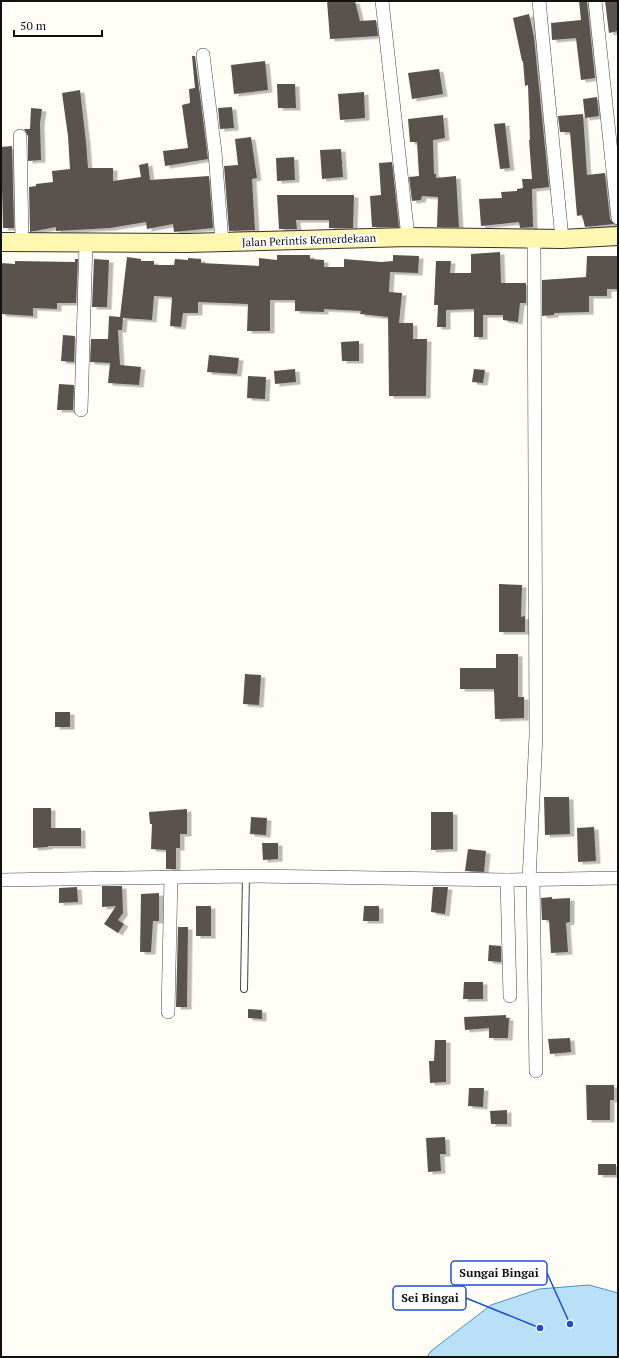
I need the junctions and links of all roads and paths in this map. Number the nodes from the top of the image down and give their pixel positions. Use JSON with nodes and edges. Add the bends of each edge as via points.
{"nodes":[{"id":1,"x":382,"y":1,"type":"edge"},
{"id":2,"x":539,"y":1,"type":"edge"},
{"id":3,"x":594,"y":1,"type":"edge"},
{"id":4,"x":203,"y":55,"type":"dead end"},
{"id":5,"x":20,"y":136,"type":"dead end"},
{"id":6,"x":618,"y":218,"type":"edge"},
{"id":7,"x":618,"y":236,"type":"edge"},
{"id":8,"x":408,"y":237,"type":"junction"},
{"id":9,"x":534,"y":238,"type":"junction"},
{"id":10,"x":562,"y":238,"type":"junction"},
{"id":11,"x":22,"y":241,"type":"junction"},
{"id":12,"x":1,"y":242,"type":"edge"},
{"id":13,"x":222,"y":242,"type":"junction"},
{"id":14,"x":86,"y":243,"type":"junction"},
{"id":15,"x":80,"y":410,"type":"dead end"},
{"id":16,"x":246,"y":876,"type":"junction"},
{"id":17,"x":171,"y":878,"type":"junction"},
{"id":18,"x":618,"y":878,"type":"edge"},
{"id":19,"x":1,"y":880,"type":"edge"},
{"id":20,"x":507,"y":880,"type":"junction"},
{"id":21,"x":531,"y":880,"type":"junction"},
{"id":22,"x":244,"y":989,"type":"dead end"},
{"id":23,"x":510,"y":996,"type":"dead end"},
{"id":24,"x":168,"y":1012,"type":"dead end"},
{"id":25,"x":536,"y":1071,"type":"dead end"}],
"edges":[{"from":1,"to":8,"type":"street"},
{"from":2,"to":10,"type":"street"},
{"from":3,"to":6,"type":"street"},
{"from":4,"to":13,"type":"street","via":[[215,152]]},
{"from":5,"to":11,"type":"street"},
{"from":7,"to":10,"type":"street","name":"Jalan Perintis Kemerdekaan"},
{"from":8,"to":9,"type":"street","name":"Jalan Perintis Kemerdekaan"},
{"from":8,"to":13,"type":"street","name":"Jalan Perintis Kemerdekaan"},
{"from":9,"to":10,"type":"street","name":"Jalan Perintis Kemerdekaan"},
{"from":9,"to":21,"type":"street","via":[[536,735]]},
{"from":11,"to":12,"type":"street","name":"Jalan Perintis Kemerdekaan"},
{"from":11,"to":14,"type":"street","name":"Jalan Perintis Kemerdekaan"},
{"from":13,"to":14,"type":"street","name":"Jalan Perintis Kemerdekaan"},
{"from":14,"to":15,"type":"street"},
{"from":16,"to":17,"type":"street"},
{"from":16,"to":20,"type":"street"},
{"from":16,"to":22,"type":"lane"},
{"from":17,"to":19,"type":"street"},
{"from":17,"to":24,"type":"street"},
{"from":18,"to":21,"type":"street"},
{"from":20,"to":21,"type":"street"},
{"from":20,"to":23,"type":"street"},
{"from":21,"to":25,"type":"street"}]}
